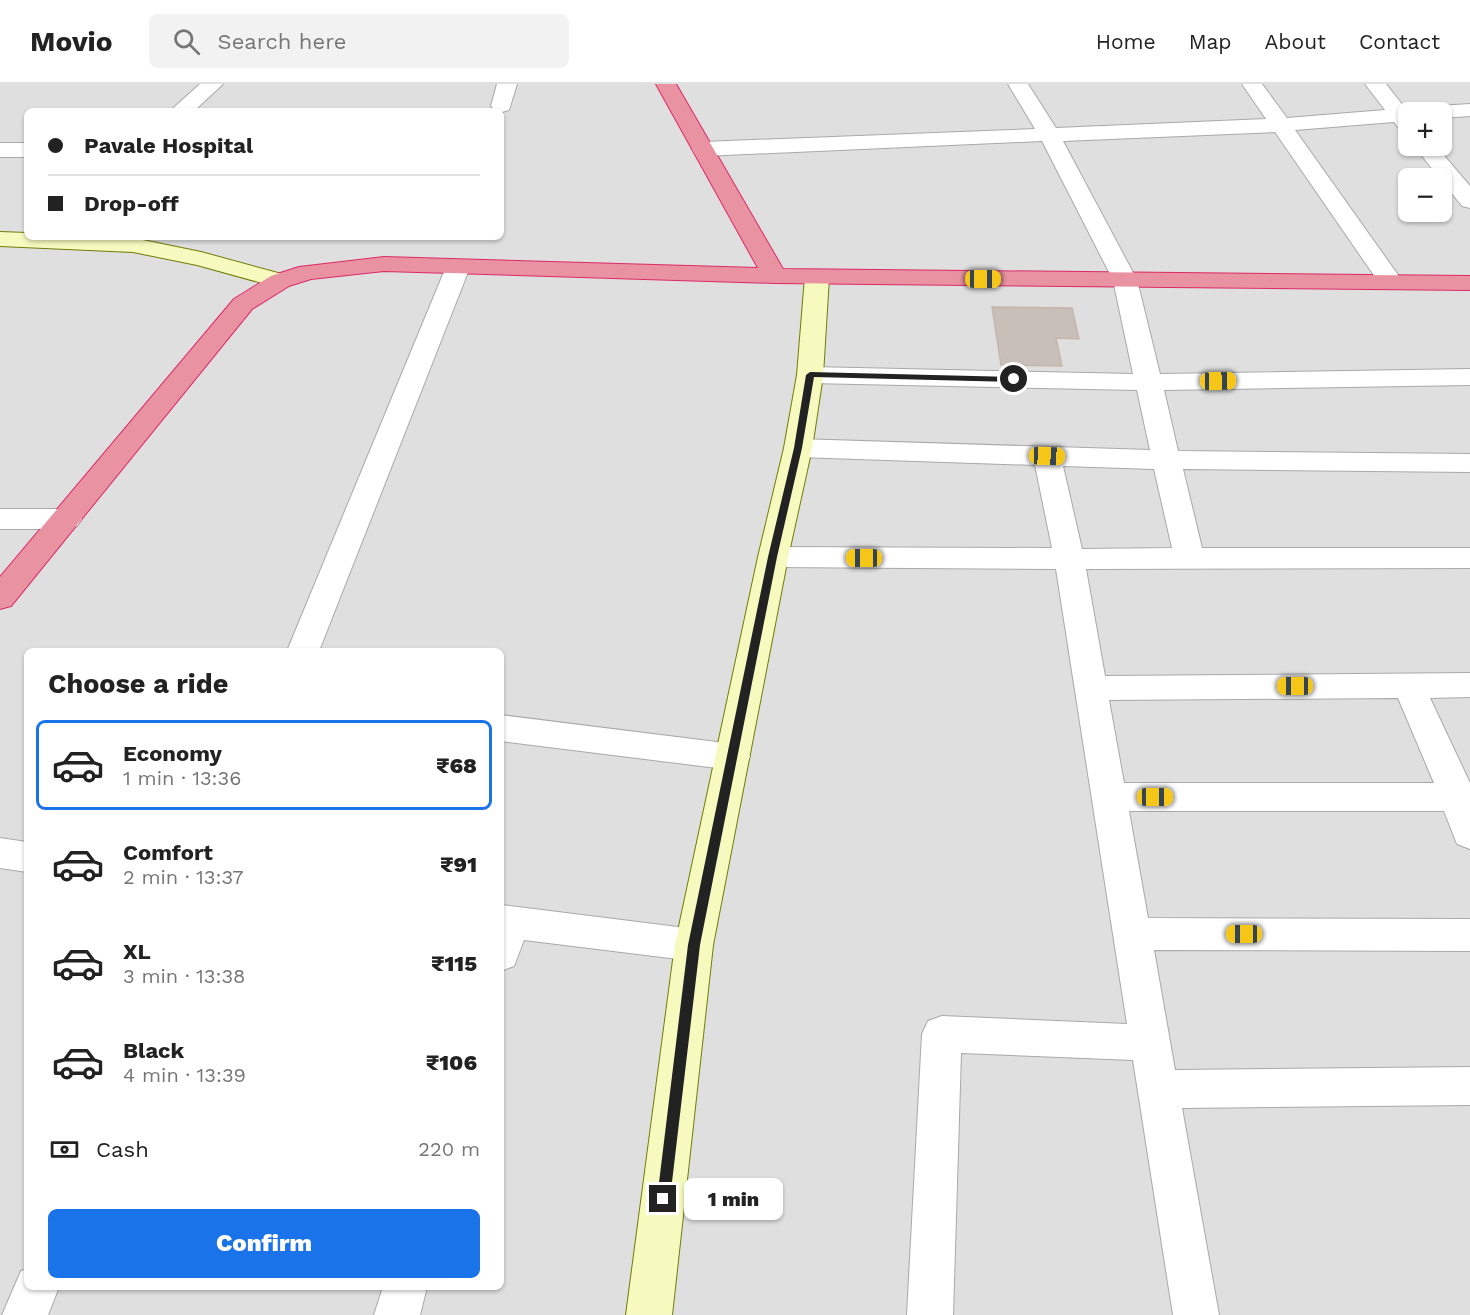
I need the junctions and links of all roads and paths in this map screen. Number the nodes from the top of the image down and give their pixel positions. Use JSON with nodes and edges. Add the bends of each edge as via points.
{"nodes":[{"id":1,"x":213,"y":84,"type":"edge"},
{"id":2,"x":507,"y":84,"type":"edge"},
{"id":3,"x":666,"y":84,"type":"edge"},
{"id":4,"x":1018,"y":84,"type":"edge"},
{"id":5,"x":1252,"y":84,"type":"edge"},
{"id":6,"x":1375,"y":84,"type":"edge"},
{"id":7,"x":502,"y":106,"type":"dead end"},
{"id":8,"x":185,"y":108,"type":"edge"},
{"id":9,"x":1398,"y":109,"type":"edge"},
{"id":10,"x":1470,"y":110,"type":"edge"},
{"id":11,"x":1452,"y":111,"type":"edge"},
{"id":12,"x":1398,"y":118,"type":"edge"},
{"id":13,"x":1280,"y":125,"type":"junction"},
{"id":14,"x":1048,"y":134,"type":"junction"},
{"id":15,"x":703,"y":149,"type":"junction"},
{"id":16,"x":0,"y":150,"type":"edge"},
{"id":17,"x":24,"y":150,"type":"edge"},
{"id":18,"x":1433,"y":156,"type":"edge"},
{"id":19,"x":1470,"y":201,"type":"edge"},
{"id":20,"x":0,"y":239,"type":"edge"},
{"id":21,"x":24,"y":239,"type":"edge"},
{"id":22,"x":64,"y":240,"type":"edge"},
{"id":23,"x":458,"y":267,"type":"junction"},
{"id":24,"x":775,"y":276,"type":"junction"},
{"id":25,"x":817,"y":277,"type":"junction"},
{"id":26,"x":1125,"y":280,"type":"junction"},
{"id":27,"x":280,"y":281,"type":"junction"},
{"id":28,"x":1391,"y":282,"type":"junction"},
{"id":29,"x":1470,"y":283,"type":"edge"},
{"id":30,"x":810,"y":375,"type":"junction"},
{"id":31,"x":1470,"y":377,"type":"edge"},
{"id":32,"x":1149,"y":382,"type":"junction"},
{"id":33,"x":798,"y":448,"type":"junction"},
{"id":34,"x":1047,"y":456,"type":"junction"},
{"id":35,"x":1166,"y":460,"type":"junction"},
{"id":36,"x":1470,"y":463,"type":"edge"},
{"id":37,"x":0,"y":519,"type":"edge"},
{"id":38,"x":67,"y":519,"type":"junction"},
{"id":39,"x":773,"y":557,"type":"junction"},
{"id":40,"x":1470,"y":558,"type":"edge"},
{"id":41,"x":1069,"y":559,"type":"junction"},
{"id":42,"x":1189,"y":559,"type":"junction"},
{"id":43,"x":0,"y":598,"type":"edge"},
{"id":44,"x":304,"y":648,"type":"edge"},
{"id":45,"x":1470,"y":685,"type":"edge"},
{"id":46,"x":1409,"y":686,"type":"junction"},
{"id":47,"x":1090,"y":688,"type":"junction"},
{"id":48,"x":504,"y":728,"type":"edge"},
{"id":49,"x":733,"y":757,"type":"junction"},
{"id":50,"x":1108,"y":797,"type":"junction"},
{"id":51,"x":1464,"y":797,"type":"edge"},
{"id":52,"x":1470,"y":834,"type":"edge"},
{"id":53,"x":0,"y":853,"type":"edge"},
{"id":54,"x":24,"y":857,"type":"edge"},
{"id":55,"x":504,"y":932,"type":"edge"},
{"id":56,"x":1132,"y":934,"type":"junction"},
{"id":57,"x":1470,"y":935,"type":"edge"},
{"id":58,"x":694,"y":945,"type":"junction"},
{"id":59,"x":1150,"y":1043,"type":"junction"},
{"id":60,"x":1470,"y":1086,"type":"edge"},
{"id":61,"x":1158,"y":1089,"type":"junction"},
{"id":62,"x":36,"y":1290,"type":"edge"},
{"id":63,"x":404,"y":1290,"type":"edge"},
{"id":64,"x":25,"y":1315,"type":"edge"},
{"id":65,"x":397,"y":1315,"type":"edge"},
{"id":66,"x":649,"y":1315,"type":"edge"},
{"id":67,"x":930,"y":1315,"type":"edge"},
{"id":68,"x":1196,"y":1315,"type":"edge"}],
"edges":[{"from":1,"to":8,"type":"street"},
{"from":2,"to":7,"type":"street"},
{"from":3,"to":15,"type":"highway"},
{"from":4,"to":14,"type":"street"},
{"from":5,"to":13,"type":"street"},
{"from":6,"to":9,"type":"street"},
{"from":10,"to":11,"type":"street"},
{"from":12,"to":13,"type":"street"},
{"from":13,"to":14,"type":"street"},
{"from":13,"to":28,"type":"street"},
{"from":14,"to":15,"type":"street"},
{"from":14,"to":26,"type":"street"},
{"from":15,"to":24,"type":"highway"},
{"from":16,"to":17,"type":"street"},
{"from":18,"to":19,"type":"street"},
{"from":20,"to":21,"type":"street"},
{"from":22,"to":27,"type":"street","via":[[133,245]]},
{"from":23,"to":24,"type":"highway"},
{"from":23,"to":27,"type":"highway","via":[[384,264],[308,272]]},
{"from":23,"to":44,"type":"street"},
{"from":24,"to":25,"type":"highway"},
{"from":25,"to":26,"type":"highway"},
{"from":25,"to":30,"type":"street"},
{"from":26,"to":28,"type":"highway"},
{"from":26,"to":32,"type":"street"},
{"from":27,"to":38,"type":"highway","via":[[243,304]]},
{"from":28,"to":29,"type":"highway"},
{"from":30,"to":32,"type":"street"},
{"from":30,"to":33,"type":"street"},
{"from":31,"to":32,"type":"street"},
{"from":32,"to":35,"type":"street"},
{"from":33,"to":34,"type":"street"},
{"from":33,"to":39,"type":"street"},
{"from":34,"to":35,"type":"street"},
{"from":34,"to":41,"type":"street"},
{"from":35,"to":36,"type":"street"},
{"from":35,"to":42,"type":"street"},
{"from":37,"to":38,"type":"street"},
{"from":38,"to":43,"type":"highway"},
{"from":39,"to":41,"type":"street"},
{"from":39,"to":49,"type":"street"},
{"from":40,"to":42,"type":"street"},
{"from":41,"to":42,"type":"street"},
{"from":41,"to":47,"type":"street"},
{"from":45,"to":46,"type":"street"},
{"from":46,"to":47,"type":"street"},
{"from":46,"to":51,"type":"street"},
{"from":47,"to":50,"type":"street"},
{"from":48,"to":49,"type":"street"},
{"from":49,"to":58,"type":"street"},
{"from":50,"to":51,"type":"street"},
{"from":50,"to":56,"type":"street"},
{"from":51,"to":52,"type":"street"},
{"from":53,"to":54,"type":"street"},
{"from":55,"to":58,"type":"street"},
{"from":56,"to":57,"type":"street"},
{"from":56,"to":59,"type":"street"},
{"from":58,"to":66,"type":"street"},
{"from":59,"to":61,"type":"street"},
{"from":59,"to":67,"type":"street","via":[[942,1034]]},
{"from":60,"to":61,"type":"street"},
{"from":61,"to":68,"type":"street"},
{"from":62,"to":64,"type":"street"},
{"from":63,"to":65,"type":"street"}]}
